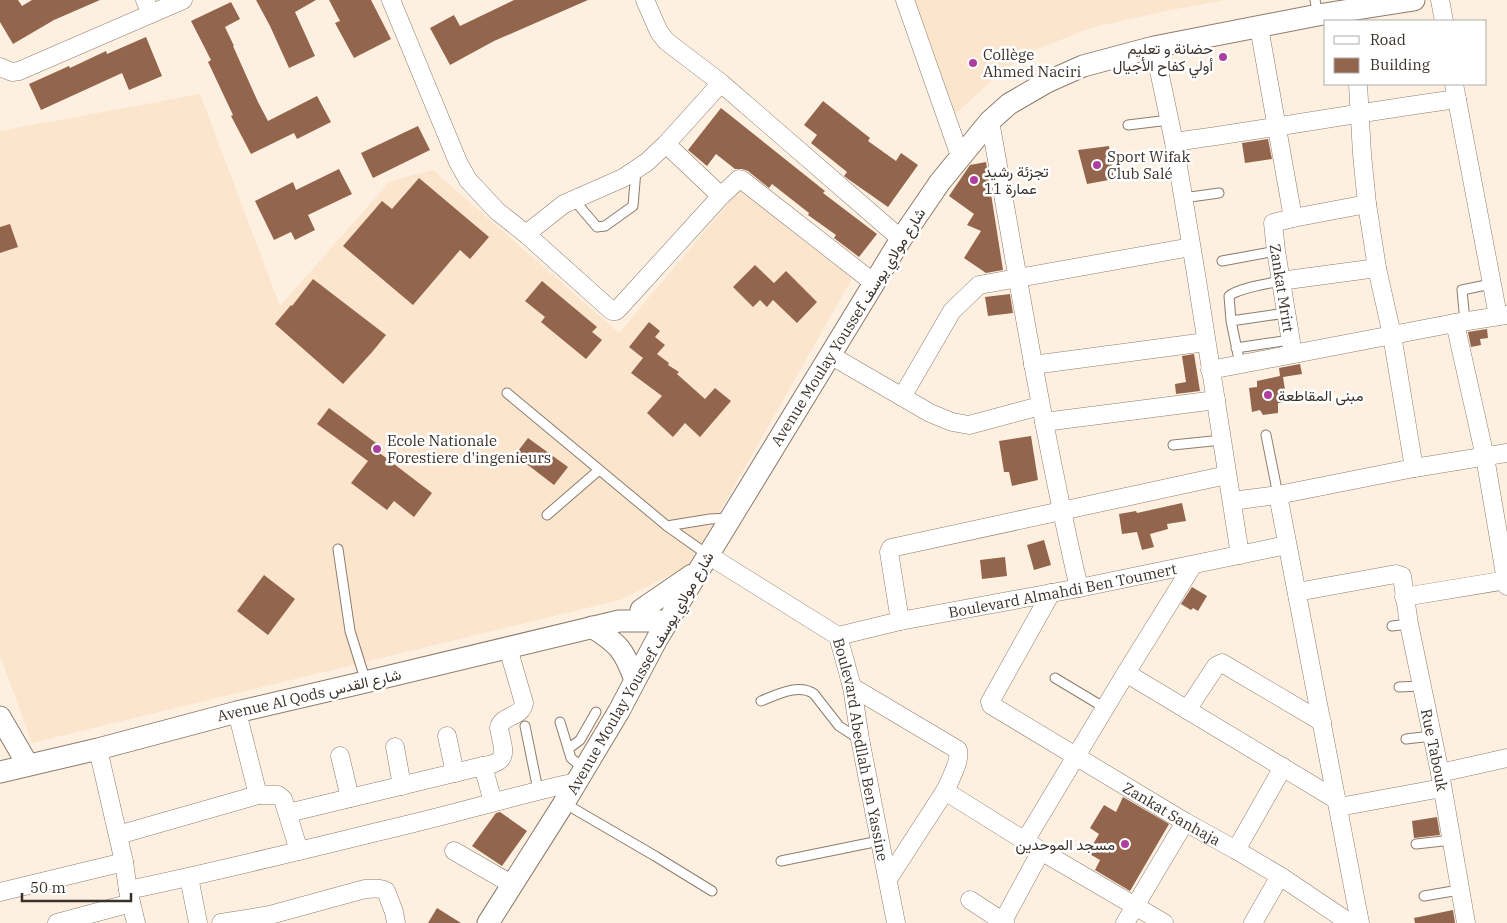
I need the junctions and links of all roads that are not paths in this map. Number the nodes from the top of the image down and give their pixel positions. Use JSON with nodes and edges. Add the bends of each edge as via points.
{"nodes":[{"id":1,"x":183,"y":0,"type":"edge"},
{"id":2,"x":391,"y":0,"type":"edge"},
{"id":3,"x":645,"y":0,"type":"edge"},
{"id":4,"x":905,"y":0,"type":"edge"},
{"id":5,"x":1414,"y":0,"type":"edge"},
{"id":6,"x":1440,"y":0,"type":"edge"},
{"id":7,"x":148,"y":7,"type":"edge"},
{"id":8,"x":1316,"y":8,"type":"edge"},
{"id":9,"x":1353,"y":16,"type":"edge"},
{"id":10,"x":1444,"y":20,"type":"edge"},
{"id":11,"x":1259,"y":27,"type":"junction"},
{"id":12,"x":1154,"y":47,"type":"junction"},
{"id":13,"x":0,"y":67,"type":"edge"},
{"id":14,"x":721,"y":83,"type":"junction"},
{"id":15,"x":1358,"y":85,"type":"edge"},
{"id":16,"x":1456,"y":91,"type":"edge"},
{"id":17,"x":1359,"y":113,"type":"junction"},
{"id":18,"x":1169,"y":120,"type":"junction"},
{"id":19,"x":990,"y":121,"type":"junction"},
{"id":20,"x":1128,"y":125,"type":"dead end"},
{"id":21,"x":1276,"y":128,"type":"junction"},
{"id":22,"x":1174,"y":142,"type":"junction"},
{"id":23,"x":666,"y":144,"type":"junction"},
{"id":24,"x":960,"y":156,"type":"junction"},
{"id":25,"x":636,"y":170,"type":"junction"},
{"id":26,"x":1219,"y":193,"type":"dead end"},
{"id":27,"x":721,"y":196,"type":"junction"},
{"id":28,"x":1184,"y":198,"type":"junction"},
{"id":29,"x":574,"y":200,"type":"junction"},
{"id":30,"x":1367,"y":204,"type":"junction"},
{"id":31,"x":1293,"y":218,"type":"junction"},
{"id":32,"x":526,"y":234,"type":"junction"},
{"id":33,"x":901,"y":238,"type":"junction"},
{"id":34,"x":1191,"y":247,"type":"junction"},
{"id":35,"x":1276,"y":251,"type":"junction"},
{"id":36,"x":1222,"y":262,"type":"dead end"},
{"id":37,"x":1378,"y":268,"type":"junction"},
{"id":38,"x":1018,"y":278,"type":"junction"},
{"id":39,"x":1280,"y":281,"type":"junction"},
{"id":40,"x":874,"y":283,"type":"junction"},
{"id":41,"x":1491,"y":284,"type":"junction"},
{"id":42,"x":1286,"y":313,"type":"junction"},
{"id":43,"x":1503,"y":316,"type":"edge"},
{"id":44,"x":1231,"y":321,"type":"junction"},
{"id":45,"x":1460,"y":322,"type":"junction"},
{"id":46,"x":1392,"y":335,"type":"junction"},
{"id":47,"x":1206,"y":342,"type":"junction"},
{"id":48,"x":1292,"y":347,"type":"junction"},
{"id":49,"x":830,"y":355,"type":"junction"},
{"id":50,"x":1238,"y":356,"type":"junction"},
{"id":51,"x":1033,"y":365,"type":"junction"},
{"id":52,"x":1210,"y":370,"type":"junction"},
{"id":53,"x":507,"y":394,"type":"dead end"},
{"id":54,"x":902,"y":397,"type":"junction"},
{"id":55,"x":1216,"y":400,"type":"junction"},
{"id":56,"x":1042,"y":414,"type":"junction"},
{"id":57,"x":1266,"y":435,"type":"dead end"},
{"id":58,"x":1222,"y":440,"type":"junction"},
{"id":59,"x":1173,"y":445,"type":"dead end"},
{"id":60,"x":1507,"y":453,"type":"edge"},
{"id":61,"x":1486,"y":458,"type":"junction"},
{"id":62,"x":1414,"y":468,"type":"junction"},
{"id":63,"x":599,"y":470,"type":"junction"},
{"id":64,"x":1227,"y":475,"type":"junction"},
{"id":65,"x":1278,"y":495,"type":"junction"},
{"id":66,"x":1232,"y":501,"type":"junction"},
{"id":67,"x":1061,"y":512,"type":"junction"},
{"id":68,"x":548,"y":515,"type":"dead end"},
{"id":69,"x":730,"y":518,"type":"junction"},
{"id":70,"x":667,"y":526,"type":"junction"},
{"id":71,"x":1287,"y":545,"type":"junction"},
{"id":72,"x":338,"y":549,"type":"dead end"},
{"id":73,"x":1240,"y":555,"type":"junction"},
{"id":74,"x":704,"y":563,"type":"junction"},
{"id":75,"x":1193,"y":564,"type":"junction"},
{"id":76,"x":1507,"y":582,"type":"edge"},
{"id":77,"x":1079,"y":588,"type":"junction"},
{"id":78,"x":1298,"y":592,"type":"junction"},
{"id":79,"x":1051,"y":593,"type":"junction"},
{"id":80,"x":1404,"y":596,"type":"junction"},
{"id":81,"x":680,"y":601,"type":"junction"},
{"id":82,"x":642,"y":610,"type":"junction"},
{"id":83,"x":619,"y":621,"type":"junction"},
{"id":84,"x":668,"y":621,"type":"junction"},
{"id":85,"x":900,"y":621,"type":"junction"},
{"id":86,"x":592,"y":628,"type":"junction"},
{"id":87,"x":838,"y":636,"type":"junction"},
{"id":88,"x":508,"y":648,"type":"junction"},
{"id":89,"x":1126,"y":673,"type":"junction"},
{"id":90,"x":1055,"y":678,"type":"dead end"},
{"id":91,"x":635,"y":680,"type":"junction"},
{"id":92,"x":366,"y":682,"type":"junction"},
{"id":93,"x":1422,"y":686,"type":"junction"},
{"id":94,"x":852,"y":687,"type":"junction"},
{"id":95,"x":1399,"y":687,"type":"dead end"},
{"id":96,"x":761,"y":701,"type":"dead end"},
{"id":97,"x":1105,"y":708,"type":"junction"},
{"id":98,"x":1187,"y":710,"type":"junction"},
{"id":99,"x":238,"y":712,"type":"junction"},
{"id":100,"x":596,"y":712,"type":"dead end"},
{"id":101,"x":0,"y":717,"type":"edge"},
{"id":102,"x":560,"y":722,"type":"dead end"},
{"id":103,"x":1322,"y":722,"type":"junction"},
{"id":104,"x":525,"y":726,"type":"dead end"},
{"id":105,"x":447,"y":736,"type":"dead end"},
{"id":106,"x":1432,"y":736,"type":"junction"},
{"id":107,"x":860,"y":739,"type":"junction"},
{"id":108,"x":1406,"y":740,"type":"dead end"},
{"id":109,"x":395,"y":747,"type":"dead end"},
{"id":110,"x":98,"y":749,"type":"junction"},
{"id":111,"x":568,"y":749,"type":"junction"},
{"id":112,"x":340,"y":756,"type":"dead end"},
{"id":113,"x":1076,"y":757,"type":"junction"},
{"id":114,"x":1507,"y":758,"type":"edge"},
{"id":115,"x":28,"y":765,"type":"junction"},
{"id":116,"x":483,"y":766,"type":"junction"},
{"id":117,"x":1283,"y":767,"type":"junction"},
{"id":118,"x":0,"y":772,"type":"edge"},
{"id":119,"x":455,"y":773,"type":"junction"},
{"id":120,"x":580,"y":776,"type":"junction"},
{"id":121,"x":1441,"y":780,"type":"junction"},
{"id":122,"x":402,"y":786,"type":"junction"},
{"id":123,"x":538,"y":790,"type":"junction"},
{"id":124,"x":945,"y":791,"type":"junction"},
{"id":125,"x":258,"y":795,"type":"junction"},
{"id":126,"x":350,"y":798,"type":"junction"},
{"id":127,"x":493,"y":802,"type":"junction"},
{"id":128,"x":564,"y":803,"type":"junction"},
{"id":129,"x":1338,"y":804,"type":"junction"},
{"id":130,"x":288,"y":813,"type":"junction"},
{"id":131,"x":1185,"y":822,"type":"junction"},
{"id":132,"x":118,"y":835,"type":"junction"},
{"id":133,"x":879,"y":840,"type":"junction"},
{"id":134,"x":1452,"y":840,"type":"junction"},
{"id":135,"x":1025,"y":841,"type":"junction"},
{"id":136,"x":1416,"y":844,"type":"dead end"},
{"id":137,"x":454,"y":850,"type":"dead end"},
{"id":138,"x":1236,"y":850,"type":"junction"},
{"id":139,"x":299,"y":851,"type":"junction"},
{"id":140,"x":1041,"y":851,"type":"junction"},
{"id":141,"x":782,"y":861,"type":"dead end"},
{"id":142,"x":124,"y":862,"type":"junction"},
{"id":143,"x":1280,"y":876,"type":"junction"},
{"id":144,"x":189,"y":877,"type":"junction"},
{"id":145,"x":888,"y":879,"type":"junction"},
{"id":146,"x":513,"y":885,"type":"junction"},
{"id":147,"x":1459,"y":890,"type":"junction"},
{"id":148,"x":712,"y":891,"type":"dead end"},
{"id":149,"x":0,"y":892,"type":"edge"},
{"id":150,"x":130,"y":896,"type":"junction"},
{"id":151,"x":1424,"y":896,"type":"dead end"},
{"id":152,"x":970,"y":900,"type":"dead end"},
{"id":153,"x":1135,"y":906,"type":"junction"},
{"id":154,"x":271,"y":919,"type":"edge"},
{"id":155,"x":491,"y":922,"type":"edge"},
{"id":156,"x":56,"y":923,"type":"edge"},
{"id":157,"x":136,"y":923,"type":"edge"},
{"id":158,"x":198,"y":923,"type":"edge"},
{"id":159,"x":221,"y":923,"type":"edge"},
{"id":160,"x":396,"y":923,"type":"edge"},
{"id":161,"x":896,"y":923,"type":"edge"},
{"id":162,"x":1003,"y":923,"type":"edge"},
{"id":163,"x":1125,"y":923,"type":"edge"},
{"id":164,"x":1164,"y":923,"type":"edge"},
{"id":165,"x":1253,"y":923,"type":"edge"},
{"id":166,"x":1350,"y":923,"type":"edge"},
{"id":167,"x":1360,"y":923,"type":"edge"},
{"id":168,"x":1466,"y":923,"type":"edge"}],
"edges":[{"from":1,"to":7,"type":"street"},
{"from":2,"to":32,"type":"street","via":[[468,180],[497,211]]},
{"from":3,"to":14,"type":"street","via":[[663,38]]},
{"from":4,"to":24,"type":"street"},
{"from":5,"to":9,"type":"street","name":"Avenue Moulay Youssef شارع مولاي يوسف"},
{"from":6,"to":10,"type":"street"},
{"from":7,"to":13,"type":"street","via":[[19,71]]},
{"from":8,"to":9,"type":"street","name":"Avenue Moulay Youssef شارع مولاي يوسف"},
{"from":8,"to":11,"type":"street","name":"Avenue Moulay Youssef شارع مولاي يوسف"},
{"from":11,"to":12,"type":"street","name":"Avenue Moulay Youssef شارع مولاي يوسف"},
{"from":11,"to":21,"type":"street"},
{"from":12,"to":18,"type":"street"},
{"from":12,"to":19,"type":"street","name":"Avenue Moulay Youssef شارع مولاي يوسف","via":[[1083,66],[1047,82]]},
{"from":14,"to":23,"type":"street"},
{"from":14,"to":33,"type":"street"},
{"from":15,"to":17,"type":"street"},
{"from":16,"to":17,"type":"street"},
{"from":16,"to":41,"type":"street"},
{"from":17,"to":21,"type":"street"},
{"from":17,"to":30,"type":"street"},
{"from":18,"to":20,"type":"lane"},
{"from":18,"to":22,"type":"street"},
{"from":19,"to":24,"type":"street","name":"Avenue Moulay Youssef شارع مولاي يوسف"},
{"from":19,"to":38,"type":"street"},
{"from":21,"to":22,"type":"street"},
{"from":21,"to":31,"type":"street"},
{"from":22,"to":28,"type":"street"},
{"from":23,"to":25,"type":"street"},
{"from":23,"to":27,"type":"street"},
{"from":24,"to":33,"type":"street","name":"Avenue Moulay Youssef شارع مولاي يوسف"},
{"from":25,"to":29,"type":"street"},
{"from":25,"to":29,"type":"lane","via":[[633,206],[605,226],[597,227]]},
{"from":26,"to":28,"type":"lane"},
{"from":27,"to":32,"type":"street","via":[[616,311]]},
{"from":27,"to":40,"type":"street","via":[[737,180],[742,180]]},
{"from":28,"to":34,"type":"street"},
{"from":29,"to":32,"type":"street","via":[[564,204]]},
{"from":30,"to":31,"type":"street"},
{"from":30,"to":37,"type":"street"},
{"from":31,"to":35,"type":"street","name":"Zankat Mrirt","via":[[1272,225]]},
{"from":33,"to":40,"type":"street","name":"Avenue Moulay Youssef شارع مولاي يوسف"},
{"from":34,"to":38,"type":"street"},
{"from":34,"to":47,"type":"street"},
{"from":35,"to":36,"type":"lane"},
{"from":35,"to":39,"type":"street","name":"Zankat Mrirt"},
{"from":37,"to":39,"type":"street"},
{"from":37,"to":46,"type":"street"},
{"from":38,"to":51,"type":"street"},
{"from":38,"to":54,"type":"street","via":[[979,285],[952,311]]},
{"from":39,"to":42,"type":"street","name":"Zankat Mrirt"},
{"from":39,"to":44,"type":"lane","via":[[1230,294]]},
{"from":40,"to":49,"type":"street","name":"Avenue Moulay Youssef شارع مولاي يوسف"},
{"from":41,"to":43,"type":"street"},
{"from":41,"to":45,"type":"lane","via":[[1462,290]]},
{"from":42,"to":44,"type":"lane"},
{"from":42,"to":48,"type":"street","name":"Zankat Mrirt"},
{"from":43,"to":45,"type":"street"},
{"from":44,"to":50,"type":"lane"},
{"from":45,"to":46,"type":"street"},
{"from":45,"to":61,"type":"street"},
{"from":46,"to":48,"type":"street"},
{"from":46,"to":62,"type":"street"},
{"from":47,"to":51,"type":"street"},
{"from":47,"to":52,"type":"street"},
{"from":48,"to":50,"type":"street"},
{"from":49,"to":54,"type":"street"},
{"from":49,"to":69,"type":"street","name":"Avenue Moulay Youssef شارع مولاي يوسف"},
{"from":50,"to":52,"type":"street"},
{"from":51,"to":56,"type":"street"},
{"from":52,"to":55,"type":"street"},
{"from":53,"to":63,"type":"lane"},
{"from":54,"to":56,"type":"street","via":[[930,413],[969,425]]},
{"from":55,"to":56,"type":"street"},
{"from":55,"to":58,"type":"street"},
{"from":56,"to":67,"type":"street"},
{"from":57,"to":65,"type":"lane"},
{"from":58,"to":59,"type":"lane"},
{"from":58,"to":64,"type":"street"},
{"from":60,"to":61,"type":"street"},
{"from":61,"to":62,"type":"street"},
{"from":61,"to":76,"type":"street"},
{"from":62,"to":65,"type":"street"},
{"from":63,"to":68,"type":"lane"},
{"from":63,"to":70,"type":"lane"},
{"from":64,"to":66,"type":"street"},
{"from":64,"to":67,"type":"street"},
{"from":65,"to":66,"type":"street"},
{"from":65,"to":71,"type":"street"},
{"from":66,"to":73,"type":"street"},
{"from":67,"to":77,"type":"street"},
{"from":67,"to":85,"type":"street","via":[[890,549]]},
{"from":69,"to":70,"type":"lane"},
{"from":69,"to":74,"type":"street","name":"Avenue Moulay Youssef شارع مولاي يوسف"},
{"from":70,"to":74,"type":"lane"},
{"from":71,"to":73,"type":"street","name":"Boulevard Almahdi Ben Toumert"},
{"from":71,"to":78,"type":"street"},
{"from":72,"to":92,"type":"lane","via":[[350,631]]},
{"from":73,"to":75,"type":"street","name":"Boulevard Almahdi Ben Toumert"},
{"from":74,"to":81,"type":"street","name":"Avenue Moulay Youssef شارع مولاي يوسف"},
{"from":74,"to":82,"type":"street"},
{"from":74,"to":87,"type":"street","name":"Boulevard Abedllah Ben Yassine"},
{"from":75,"to":77,"type":"street","name":"Boulevard Almahdi Ben Toumert"},
{"from":75,"to":89,"type":"street"},
{"from":76,"to":80,"type":"street"},
{"from":77,"to":79,"type":"street","name":"Boulevard Almahdi Ben Toumert"},
{"from":78,"to":80,"type":"street","name":"Rue Tabouk","via":[[1396,574],[1402,576]]},
{"from":78,"to":103,"type":"street"},
{"from":79,"to":85,"type":"street","name":"Boulevard Almahdi Ben Toumert"},
{"from":79,"to":113,"type":"street","name":"Zankat Sanhaja","via":[[990,702]]},
{"from":80,"to":93,"type":"street","name":"Rue Tabouk","via":[[1401,625]]},
{"from":81,"to":82,"type":"street","name":"Avenue Al Qods شارع القدس"},
{"from":81,"to":84,"type":"street","name":"Avenue Moulay Youssef شارع مولاي يوسف"},
{"from":82,"to":83,"type":"street","name":"Avenue Al Qods شارع القدس"},
{"from":83,"to":84,"type":"street","name":"Avenue Al Qods شارع القدس"},
{"from":83,"to":86,"type":"street","name":"Avenue Al Qods شارع القدس"},
{"from":84,"to":91,"type":"street","name":"Avenue Moulay Youssef شارع مولاي يوسف"},
{"from":85,"to":87,"type":"street","name":"Boulevard Almahdi Ben Toumert"},
{"from":86,"to":88,"type":"street","name":"Avenue Al Qods شارع القدس"},
{"from":86,"to":91,"type":"street","via":[[624,652]]},
{"from":87,"to":94,"type":"street","name":"Boulevard Abedllah Ben Yassine"},
{"from":88,"to":92,"type":"street","name":"Avenue Al Qods شارع القدس"},
{"from":88,"to":116,"type":"street","via":[[523,708],[500,724],[501,759]]},
{"from":89,"to":97,"type":"street"},
{"from":89,"to":98,"type":"street"},
{"from":90,"to":97,"type":"lane"},
{"from":91,"to":120,"type":"street","name":"Avenue Moulay Youssef شارع مولاي يوسف"},
{"from":92,"to":99,"type":"street","name":"Avenue Al Qods شارع القدس"},
{"from":93,"to":95,"type":"lane"},
{"from":93,"to":106,"type":"street","name":"Rue Tabouk"},
{"from":94,"to":107,"type":"street","name":"Boulevard Abedllah Ben Yassine"},
{"from":94,"to":124,"type":"street","via":[[958,750]]},
{"from":96,"to":107,"type":"lane","via":[[800,689],[810,691],[839,726]]},
{"from":97,"to":113,"type":"street"},
{"from":98,"to":103,"type":"street","via":[[1216,666],[1222,663]]},
{"from":98,"to":117,"type":"street"},
{"from":99,"to":110,"type":"street","name":"Avenue Al Qods شارع القدس"},
{"from":99,"to":125,"type":"street"},
{"from":100,"to":111,"type":"lane","via":[[580,740]]},
{"from":101,"to":115,"type":"street"},
{"from":102,"to":111,"type":"lane"},
{"from":103,"to":129,"type":"street"},
{"from":104,"to":123,"type":"lane"},
{"from":105,"to":119,"type":"street"},
{"from":106,"to":108,"type":"lane"},
{"from":106,"to":121,"type":"street","name":"Rue Tabouk"},
{"from":107,"to":133,"type":"street","name":"Boulevard Abedllah Ben Yassine"},
{"from":109,"to":122,"type":"street"},
{"from":110,"to":115,"type":"street","name":"Avenue Al Qods شارع القدس"},
{"from":110,"to":132,"type":"street"},
{"from":111,"to":120,"type":"lane"},
{"from":112,"to":126,"type":"street"},
{"from":113,"to":131,"type":"street","name":"Zankat Sanhaja"},
{"from":113,"to":135,"type":"street"},
{"from":114,"to":121,"type":"street"},
{"from":115,"to":118,"type":"street","name":"Avenue Al Qods شارع القدس"},
{"from":116,"to":119,"type":"street"},
{"from":116,"to":127,"type":"street"},
{"from":117,"to":129,"type":"street"},
{"from":117,"to":138,"type":"street"},
{"from":119,"to":122,"type":"street"},
{"from":120,"to":123,"type":"street"},
{"from":120,"to":128,"type":"street","name":"Avenue Moulay Youssef شارع مولاي يوسف"},
{"from":121,"to":129,"type":"street"},
{"from":121,"to":134,"type":"street","name":"Rue Tabouk"},
{"from":122,"to":126,"type":"street"},
{"from":123,"to":127,"type":"street"},
{"from":124,"to":135,"type":"street"},
{"from":124,"to":145,"type":"street"},
{"from":125,"to":130,"type":"street","via":[[281,797]]},
{"from":125,"to":132,"type":"street"},
{"from":126,"to":130,"type":"street"},
{"from":127,"to":139,"type":"street"},
{"from":128,"to":146,"type":"street","name":"Avenue Moulay Youssef شارع مولاي يوسف"},
{"from":128,"to":148,"type":"lane"},
{"from":129,"to":167,"type":"street"},
{"from":130,"to":139,"type":"street"},
{"from":131,"to":138,"type":"street","name":"Zankat Sanhaja"},
{"from":131,"to":153,"type":"street"},
{"from":132,"to":142,"type":"street"},
{"from":133,"to":141,"type":"lane"},
{"from":133,"to":145,"type":"street","name":"Boulevard Abedllah Ben Yassine"},
{"from":134,"to":136,"type":"lane"},
{"from":134,"to":147,"type":"street","name":"Rue Tabouk"},
{"from":135,"to":140,"type":"street"},
{"from":137,"to":146,"type":"street"},
{"from":138,"to":143,"type":"street","name":"Zankat Sanhaja"},
{"from":139,"to":144,"type":"street"},
{"from":140,"to":153,"type":"street"},
{"from":140,"to":162,"type":"street"},
{"from":142,"to":149,"type":"street"},
{"from":142,"to":150,"type":"street"},
{"from":143,"to":165,"type":"street"},
{"from":143,"to":166,"type":"street","name":"Zankat Sanhaja"},
{"from":144,"to":150,"type":"street"},
{"from":144,"to":158,"type":"street"},
{"from":145,"to":161,"type":"street","name":"Boulevard Abedllah Ben Yassine"},
{"from":146,"to":155,"type":"street","name":"Avenue Moulay Youssef شارع مولاي يوسف"},
{"from":147,"to":151,"type":"lane"},
{"from":147,"to":168,"type":"street","name":"Rue Tabouk"},
{"from":150,"to":156,"type":"street"},
{"from":150,"to":157,"type":"street"},
{"from":152,"to":162,"type":"street"},
{"from":153,"to":163,"type":"street"},
{"from":153,"to":164,"type":"street"},
{"from":154,"to":159,"type":"street"},
{"from":154,"to":160,"type":"street","via":[[365,890],[381,889],[387,893]]}]}
